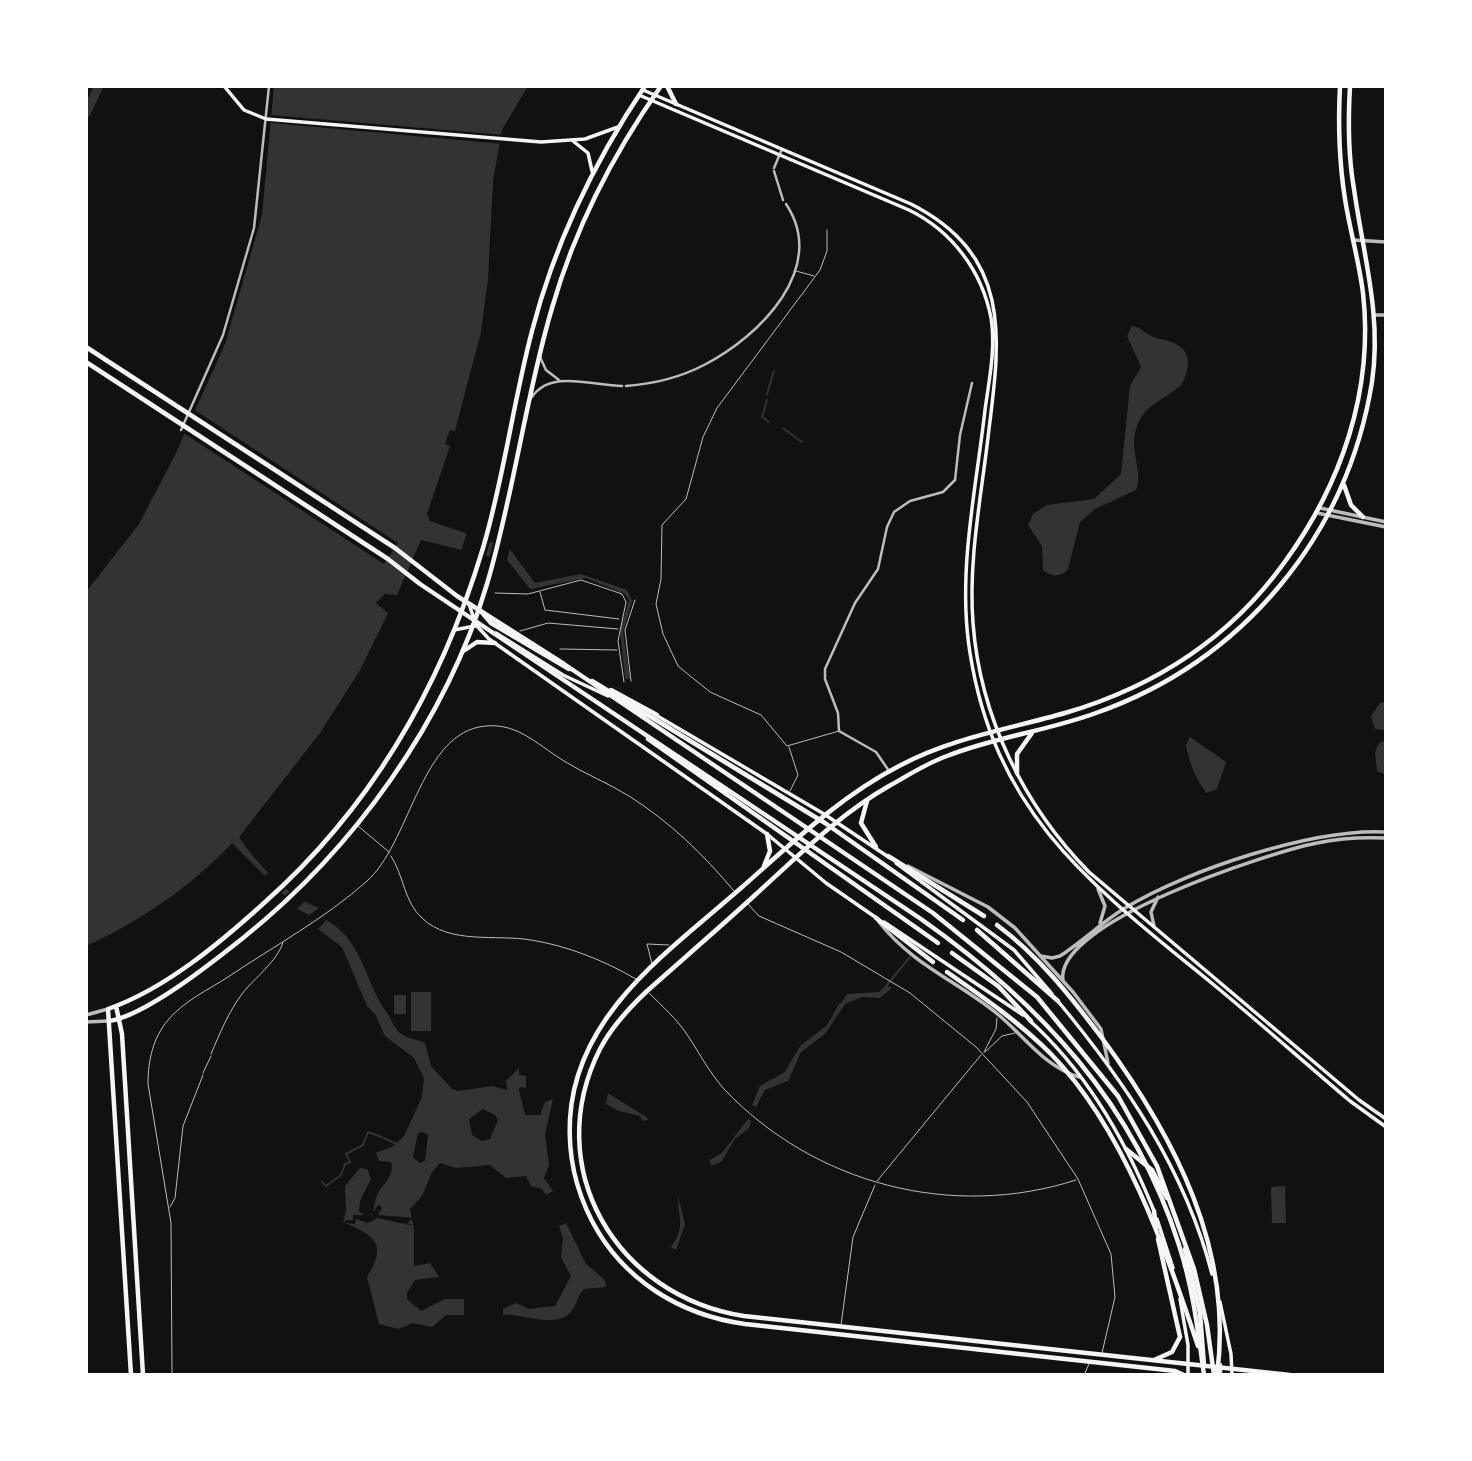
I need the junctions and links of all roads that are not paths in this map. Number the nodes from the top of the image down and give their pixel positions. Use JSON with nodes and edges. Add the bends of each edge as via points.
{"nodes":[{"id":1,"x":224,"y":86,"type":"edge"},
{"id":2,"x":269,"y":86,"type":"edge"},
{"id":3,"x":661,"y":86,"type":"edge"},
{"id":4,"x":667,"y":86,"type":"edge"},
{"id":5,"x":1340,"y":86,"type":"edge"},
{"id":6,"x":1350,"y":86,"type":"edge"},
{"id":7,"x":642,"y":90,"type":"edge"},
{"id":8,"x":653,"y":98,"type":"junction"},
{"id":9,"x":676,"y":104,"type":"junction"},
{"id":10,"x":268,"y":119,"type":"junction"},
{"id":11,"x":618,"y":127,"type":"junction"},
{"id":12,"x":570,"y":141,"type":"junction"},
{"id":13,"x":782,"y":149,"type":"junction"},
{"id":14,"x":780,"y":155,"type":"junction"},
{"id":15,"x":592,"y":171,"type":"junction"},
{"id":16,"x":827,"y":230,"type":"dead end"},
{"id":17,"x":1353,"y":240,"type":"junction"},
{"id":18,"x":1364,"y":241,"type":"junction"},
{"id":19,"x":1386,"y":242,"type":"edge"},
{"id":20,"x":796,"y":271,"type":"junction"},
{"id":21,"x":815,"y":276,"type":"junction"},
{"id":22,"x":1375,"y":315,"type":"junction"},
{"id":23,"x":1386,"y":315,"type":"edge"},
{"id":24,"x":86,"y":347,"type":"edge"},
{"id":25,"x":540,"y":355,"type":"junction"},
{"id":26,"x":86,"y":362,"type":"edge"},
{"id":27,"x":559,"y":380,"type":"junction"},
{"id":28,"x":972,"y":383,"type":"dead end"},
{"id":29,"x":530,"y":400,"type":"junction"},
{"id":30,"x":181,"y":430,"type":"dead end"},
{"id":31,"x":1344,"y":484,"type":"junction"},
{"id":32,"x":1318,"y":510,"type":"junction"},
{"id":33,"x":1329,"y":513,"type":"junction"},
{"id":34,"x":1363,"y":517,"type":"junction"},
{"id":35,"x":1386,"y":522,"type":"edge"},
{"id":36,"x":1386,"y":527,"type":"edge"},
{"id":37,"x":539,"y":590,"type":"junction"},
{"id":38,"x":495,"y":593,"type":"dead end"},
{"id":39,"x":467,"y":595,"type":"junction"},
{"id":40,"x":635,"y":600,"type":"dead end"},
{"id":41,"x":478,"y":608,"type":"junction"},
{"id":42,"x":621,"y":619,"type":"junction"},
{"id":43,"x":474,"y":623,"type":"junction"},
{"id":44,"x":618,"y":629,"type":"junction"},
{"id":45,"x":452,"y":632,"type":"junction"},
{"id":46,"x":517,"y":632,"type":"dead end"},
{"id":47,"x":495,"y":643,"type":"junction"},
{"id":48,"x":559,"y":649,"type":"dead end"},
{"id":49,"x":619,"y":650,"type":"junction"},
{"id":50,"x":459,"y":656,"type":"junction"},
{"id":51,"x":564,"y":664,"type":"junction"},
{"id":52,"x":631,"y":681,"type":"dead end"},
{"id":53,"x":624,"y":682,"type":"dead end"},
{"id":54,"x":591,"y":698,"type":"junction"},
{"id":55,"x":657,"y":715,"type":"junction"},
{"id":56,"x":839,"y":731,"type":"junction"},
{"id":57,"x":993,"y":731,"type":"junction"},
{"id":58,"x":1035,"y":731,"type":"junction"},
{"id":59,"x":1000,"y":740,"type":"junction"},
{"id":60,"x":994,"y":741,"type":"junction"},
{"id":61,"x":787,"y":746,"type":"junction"},
{"id":62,"x":889,"y":771,"type":"junction"},
{"id":63,"x":1017,"y":773,"type":"junction"},
{"id":64,"x":789,"y":792,"type":"dead end"},
{"id":65,"x":867,"y":800,"type":"junction"},
{"id":66,"x":824,"y":814,"type":"junction"},
{"id":67,"x":837,"y":822,"type":"junction"},
{"id":68,"x":356,"y":824,"type":"junction"},
{"id":69,"x":1386,"y":832,"type":"edge"},
{"id":70,"x":766,"y":834,"type":"junction"},
{"id":71,"x":1386,"y":838,"type":"edge"},
{"id":72,"x":876,"y":847,"type":"junction"},
{"id":73,"x":786,"y":849,"type":"junction"},
{"id":74,"x":390,"y":854,"type":"junction"},
{"id":75,"x":888,"y":856,"type":"junction"},
{"id":76,"x":795,"y":857,"type":"junction"},
{"id":77,"x":761,"y":871,"type":"junction"},
{"id":78,"x":1098,"y":889,"type":"junction"},
{"id":79,"x":735,"y":893,"type":"junction"},
{"id":80,"x":1158,"y":897,"type":"junction"},
{"id":81,"x":747,"y":903,"type":"junction"},
{"id":82,"x":1129,"y":908,"type":"junction"},
{"id":83,"x":1121,"y":910,"type":"junction"},
{"id":84,"x":1126,"y":914,"type":"junction"},
{"id":85,"x":984,"y":916,"type":"dead end"},
{"id":86,"x":876,"y":918,"type":"junction"},
{"id":87,"x":963,"y":920,"type":"dead end"},
{"id":88,"x":997,"y":925,"type":"dead end"},
{"id":89,"x":1099,"y":926,"type":"junction"},
{"id":90,"x":977,"y":930,"type":"dead end"},
{"id":91,"x":1156,"y":931,"type":"junction"},
{"id":92,"x":284,"y":940,"type":"junction"},
{"id":93,"x":939,"y":943,"type":"dead end"},
{"id":94,"x":675,"y":946,"type":"junction"},
{"id":95,"x":953,"y":953,"type":"dead end"},
{"id":96,"x":1041,"y":956,"type":"junction"},
{"id":97,"x":933,"y":962,"type":"dead end"},
{"id":98,"x":653,"y":965,"type":"junction"},
{"id":99,"x":947,"y":972,"type":"dead end"},
{"id":100,"x":1063,"y":981,"type":"junction"},
{"id":101,"x":640,"y":982,"type":"junction"},
{"id":102,"x":647,"y":991,"type":"junction"},
{"id":103,"x":1058,"y":1000,"type":"junction"},
{"id":104,"x":116,"y":1006,"type":"junction"},
{"id":105,"x":108,"y":1009,"type":"junction"},
{"id":106,"x":995,"y":1012,"type":"junction"},
{"id":107,"x":86,"y":1015,"type":"edge"},
{"id":108,"x":121,"y":1019,"type":"junction"},
{"id":109,"x":109,"y":1021,"type":"junction"},
{"id":110,"x":1031,"y":1021,"type":"junction"},
{"id":111,"x":86,"y":1022,"type":"edge"},
{"id":112,"x":1021,"y":1034,"type":"junction"},
{"id":113,"x":983,"y":1054,"type":"junction"},
{"id":114,"x":1108,"y":1063,"type":"junction"},
{"id":115,"x":1079,"y":1077,"type":"junction"},
{"id":116,"x":1386,"y":1119,"type":"edge"},
{"id":117,"x":1386,"y":1127,"type":"edge"},
{"id":118,"x":1126,"y":1149,"type":"junction"},
{"id":119,"x":1078,"y":1179,"type":"junction"},
{"id":120,"x":876,"y":1183,"type":"junction"},
{"id":121,"x":168,"y":1209,"type":"junction"},
{"id":122,"x":1154,"y":1211,"type":"junction"},
{"id":123,"x":1216,"y":1288,"type":"junction"},
{"id":124,"x":841,"y":1328,"type":"junction"},
{"id":125,"x":1102,"y":1356,"type":"junction"},
{"id":126,"x":1202,"y":1357,"type":"junction"},
{"id":127,"x":1149,"y":1361,"type":"junction"},
{"id":128,"x":1090,"y":1362,"type":"junction"},
{"id":129,"x":1189,"y":1365,"type":"junction"},
{"id":130,"x":1204,"y":1366,"type":"junction"},
{"id":131,"x":1220,"y":1368,"type":"junction"},
{"id":132,"x":1232,"y":1372,"type":"edge"},
{"id":133,"x":131,"y":1375,"type":"edge"},
{"id":134,"x":144,"y":1375,"type":"edge"},
{"id":135,"x":172,"y":1375,"type":"edge"},
{"id":136,"x":1084,"y":1375,"type":"edge"},
{"id":137,"x":1186,"y":1375,"type":"edge"},
{"id":138,"x":1204,"y":1375,"type":"edge"},
{"id":139,"x":1217,"y":1375,"type":"edge"},
{"id":140,"x":1290,"y":1375,"type":"edge"}],
"edges":[{"from":1,"to":10,"type":"main road","via":[[241,107]]},
{"from":2,"to":10,"type":"street"},
{"from":3,"to":8,"type":"main road"},
{"from":4,"to":9,"type":"main road"},
{"from":5,"to":17,"type":"main road","via":[[1340,165]]},
{"from":6,"to":18,"type":"main road","via":[[1351,165]]},
{"from":7,"to":8,"type":"main road"},
{"from":7,"to":11,"type":"main road"},
{"from":8,"to":9,"type":"main road"},
{"from":8,"to":14,"type":"main road"},
{"from":8,"to":25,"type":"main road","via":[[606,173],[581,226]]},
{"from":9,"to":13,"type":"main road"},
{"from":10,"to":12,"type":"main road","via":[[506,140]]},
{"from":10,"to":30,"type":"street","via":[[254,228],[219,346]]},
{"from":11,"to":12,"type":"main road"},
{"from":11,"to":15,"type":"main road"},
{"from":12,"to":15,"type":"main road","via":[[588,153]]},
{"from":13,"to":14,"type":"street"},
{"from":13,"to":57,"type":"main road","via":[[929,214],[965,246],[988,285],[999,349],[972,601],[977,657]]},
{"from":14,"to":20,"type":"street","via":[[774,170],[800,240]]},
{"from":14,"to":57,"type":"main road","via":[[926,219],[960,250],[982,287],[992,348],[965,601],[971,658]]},
{"from":15,"to":39,"type":"main road","via":[[557,249],[538,309],[486,534]]},
{"from":16,"to":21,"type":"lane","via":[[826,254]]},
{"from":17,"to":18,"type":"street"},
{"from":17,"to":32,"type":"main road","via":[[1365,315],[1362,378],[1343,457]]},
{"from":18,"to":19,"type":"street"},
{"from":18,"to":22,"type":"main road"},
{"from":20,"to":21,"type":"lane"},
{"from":20,"to":27,"type":"street","via":[[764,319],[724,353],[683,373],[624,386]]},
{"from":21,"to":61,"type":"lane","via":[[709,423],[686,499],[661,529],[656,601],[663,634],[680,670],[710,692],[761,715]]},
{"from":22,"to":23,"type":"street"},
{"from":22,"to":31,"type":"main road","via":[[1370,392]]},
{"from":24,"to":51,"type":"main road"},
{"from":25,"to":27,"type":"street","via":[[545,368]]},
{"from":25,"to":29,"type":"main road"},
{"from":26,"to":54,"type":"main road"},
{"from":27,"to":29,"type":"street","via":[[541,387]]},
{"from":28,"to":56,"type":"street","via":[[955,480],[943,492],[910,501],[894,512],[878,569],[855,603],[828,659],[825,679],[837,710]]},
{"from":29,"to":41,"type":"main road"},
{"from":31,"to":33,"type":"main road"},
{"from":31,"to":34,"type":"main road","via":[[1351,505]]},
{"from":32,"to":33,"type":"street"},
{"from":32,"to":57,"type":"main road","via":[[1267,585],[1230,624],[1187,659],[1101,701]]},
{"from":33,"to":34,"type":"street"},
{"from":33,"to":36,"type":"street"},
{"from":33,"to":58,"type":"main road","via":[[1269,598],[1201,662],[1129,701]]},
{"from":34,"to":35,"type":"street"},
{"from":37,"to":38,"type":"lane"},
{"from":37,"to":42,"type":"lane","via":[[545,610]]},
{"from":37,"to":42,"type":"lane","via":[[575,580],[594,582],[625,596]]},
{"from":39,"to":43,"type":"main road"},
{"from":39,"to":45,"type":"main road"},
{"from":40,"to":52,"type":"lane","via":[[625,630]]},
{"from":41,"to":43,"type":"main road"},
{"from":41,"to":55,"type":"main road","via":[[485,619],[535,650]]},
{"from":42,"to":44,"type":"lane"},
{"from":43,"to":45,"type":"main road"},
{"from":43,"to":47,"type":"main road"},
{"from":43,"to":50,"type":"main road"},
{"from":43,"to":55,"type":"main road","via":[[564,675]]},
{"from":44,"to":46,"type":"lane","via":[[548,622]]},
{"from":44,"to":49,"type":"lane"},
{"from":45,"to":104,"type":"main road","via":[[422,703],[345,818],[286,883],[197,957]]},
{"from":47,"to":50,"type":"main road","via":[[477,642]]},
{"from":47,"to":70,"type":"main road"},
{"from":48,"to":49,"type":"lane"},
{"from":49,"to":53,"type":"lane"},
{"from":50,"to":68,"type":"main road","via":[[416,739]]},
{"from":51,"to":87,"type":"main road","via":[[774,791]]},
{"from":51,"to":139,"type":"main road","via":[[933,914],[1037,997],[1118,1096],[1157,1166],[1194,1269]]},
{"from":54,"to":93,"type":"main road"},
{"from":54,"to":126,"type":"main road","via":[[972,955],[1054,1030],[1125,1125],[1161,1200],[1191,1288]]},
{"from":55,"to":66,"type":"main road"},
{"from":56,"to":61,"type":"lane"},
{"from":56,"to":62,"type":"street","via":[[876,752]]},
{"from":57,"to":59,"type":"main road"},
{"from":57,"to":60,"type":"main road"},
{"from":57,"to":62,"type":"main road","via":[[941,747]]},
{"from":58,"to":59,"type":"main road"},
{"from":58,"to":63,"type":"main road","via":[[1017,754]]},
{"from":59,"to":60,"type":"main road"},
{"from":59,"to":63,"type":"main road"},
{"from":60,"to":65,"type":"main road","via":[[944,757]]},
{"from":60,"to":78,"type":"main road","via":[[1046,835]]},
{"from":61,"to":64,"type":"lane","via":[[798,775]]},
{"from":62,"to":66,"type":"main road"},
{"from":63,"to":82,"type":"main road","via":[[1050,830]]},
{"from":65,"to":67,"type":"main road"},
{"from":65,"to":72,"type":"main road","via":[[861,822]]},
{"from":66,"to":67,"type":"main road"},
{"from":66,"to":73,"type":"main road"},
{"from":67,"to":72,"type":"main road"},
{"from":67,"to":76,"type":"main road"},
{"from":68,"to":74,"type":"lane"},
{"from":68,"to":108,"type":"main road","via":[[285,901],[206,966]]},
{"from":69,"to":82,"type":"street","via":[[1342,833],[1286,845],[1180,881]]},
{"from":70,"to":73,"type":"main road"},
{"from":70,"to":77,"type":"main road","via":[[769,854]]},
{"from":71,"to":80,"type":"street","via":[[1314,843]]},
{"from":72,"to":75,"type":"main road"},
{"from":73,"to":76,"type":"main road"},
{"from":73,"to":77,"type":"main road"},
{"from":74,"to":79,"type":"lane","via":[[446,747],[473,728],[502,726],[526,734],[648,809],[703,855]]},
{"from":74,"to":92,"type":"lane","via":[[366,882]]},
{"from":74,"to":101,"type":"lane","via":[[412,906],[435,928],[547,943],[602,961]]},
{"from":75,"to":85,"type":"main road"},
{"from":75,"to":96,"type":"street","via":[[988,907]]},
{"from":75,"to":103,"type":"main road","via":[[1014,950]]},
{"from":76,"to":81,"type":"main road"},
{"from":76,"to":86,"type":"main road"},
{"from":77,"to":79,"type":"main road"},
{"from":78,"to":83,"type":"main road"},
{"from":78,"to":89,"type":"street","via":[[1105,906]]},
{"from":79,"to":94,"type":"main road"},
{"from":80,"to":82,"type":"street"},
{"from":80,"to":91,"type":"street","via":[[1151,912]]},
{"from":81,"to":102,"type":"main road"},
{"from":81,"to":113,"type":"lane","via":[[759,915],[831,947],[897,985]]},
{"from":82,"to":83,"type":"street"},
{"from":82,"to":84,"type":"street"},
{"from":82,"to":91,"type":"main road"},
{"from":83,"to":84,"type":"main road"},
{"from":83,"to":89,"type":"street"},
{"from":84,"to":100,"type":"street","via":[[1068,959]]},
{"from":84,"to":117,"type":"main road"},
{"from":86,"to":97,"type":"main road"},
{"from":86,"to":106,"type":"street","via":[[924,966]]},
{"from":86,"to":110,"type":"main road","via":[[908,935]]},
{"from":88,"to":139,"type":"main road","via":[[1062,986],[1119,1062],[1155,1117],[1188,1182],[1213,1257],[1220,1334]]},
{"from":89,"to":96,"type":"street","via":[[1060,956]]},
{"from":90,"to":103,"type":"main road"},
{"from":91,"to":116,"type":"main road"},
{"from":92,"to":121,"type":"lane","via":[[228,1014],[184,1121],[174,1198]]},
{"from":92,"to":121,"type":"lane","via":[[180,1008],[155,1042],[148,1087]]},
{"from":94,"to":98,"type":"main road"},
{"from":94,"to":98,"type":"lane","via":[[648,943]]},
{"from":95,"to":110,"type":"main road","via":[[998,986]]},
{"from":96,"to":100,"type":"street"},
{"from":98,"to":101,"type":"main road"},
{"from":99,"to":126,"type":"main road","via":[[996,1005],[1051,1054],[1108,1132],[1172,1271]]},
{"from":100,"to":114,"type":"street","via":[[1101,1029]]},
{"from":101,"to":128,"type":"main road","via":[[612,1008],[587,1049],[573,1094],[569,1135],[575,1174],[591,1219],[612,1251],[640,1280],[684,1308],[726,1321]]},
{"from":102,"to":120,"type":"lane","via":[[677,1020],[708,1071],[738,1103],[812,1154]]},
{"from":102,"to":124,"type":"main road","via":[[607,1037],[583,1100],[583,1170],[606,1228],[625,1255],[658,1284],[688,1302],[730,1314]]},
{"from":103,"to":114,"type":"main road"},
{"from":104,"to":105,"type":"main road"},
{"from":104,"to":108,"type":"main road"},
{"from":105,"to":107,"type":"street"},
{"from":105,"to":109,"type":"main road"},
{"from":106,"to":112,"type":"street"},
{"from":106,"to":113,"type":"lane","via":[[997,1025]]},
{"from":108,"to":109,"type":"main road"},
{"from":108,"to":134,"type":"main road"},
{"from":109,"to":111,"type":"street"},
{"from":109,"to":133,"type":"main road"},
{"from":110,"to":115,"type":"main road"},
{"from":112,"to":113,"type":"lane","via":[[1004,1035]]},
{"from":112,"to":115,"type":"street","via":[[1057,1069]]},
{"from":113,"to":119,"type":"lane","via":[[1039,1118]]},
{"from":113,"to":120,"type":"lane"},
{"from":114,"to":123,"type":"main road","via":[[1165,1152],[1197,1223]]},
{"from":115,"to":118,"type":"main road"},
{"from":118,"to":122,"type":"main road"},
{"from":118,"to":130,"type":"main road","via":[[1152,1170],[1179,1226],[1200,1313]]},
{"from":119,"to":120,"type":"lane","via":[[1021,1194],[981,1198],[927,1195]]},
{"from":119,"to":125,"type":"lane","via":[[1107,1241],[1114,1275],[1114,1303]]},
{"from":120,"to":124,"type":"lane","via":[[852,1243]]},
{"from":121,"to":135,"type":"lane"},
{"from":122,"to":127,"type":"main road","via":[[1180,1337],[1172,1352]]},
{"from":122,"to":129,"type":"main road","via":[[1177,1284]]},
{"from":123,"to":131,"type":"main road"},
{"from":123,"to":132,"type":"main road"},
{"from":124,"to":125,"type":"main road"},
{"from":125,"to":127,"type":"main road"},
{"from":126,"to":138,"type":"main road"},
{"from":127,"to":129,"type":"main road"},
{"from":128,"to":136,"type":"lane"},
{"from":128,"to":137,"type":"main road"},
{"from":129,"to":130,"type":"main road"},
{"from":129,"to":137,"type":"main road"},
{"from":130,"to":131,"type":"main road"},
{"from":130,"to":138,"type":"main road"},
{"from":131,"to":132,"type":"main road"},
{"from":131,"to":139,"type":"main road"},
{"from":132,"to":140,"type":"main road"}]}
